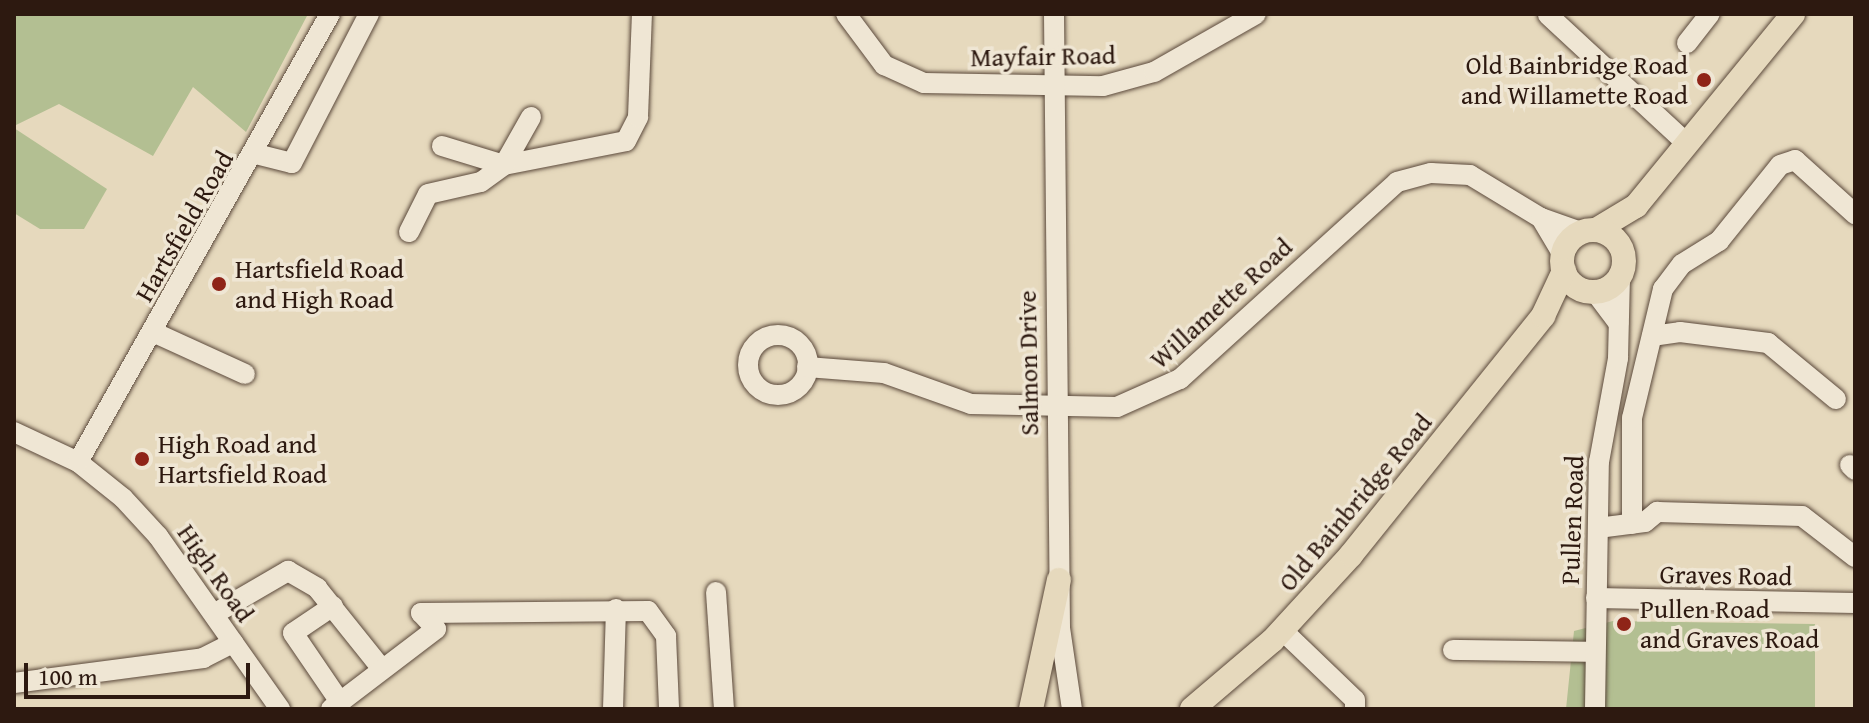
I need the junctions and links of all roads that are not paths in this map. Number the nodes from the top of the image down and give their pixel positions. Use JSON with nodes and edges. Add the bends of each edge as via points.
{"nodes":[{"id":1,"x":330,"y":14,"type":"edge"},
{"id":2,"x":369,"y":14,"type":"edge"},
{"id":3,"x":642,"y":14,"type":"edge"},
{"id":4,"x":846,"y":14,"type":"edge"},
{"id":5,"x":1054,"y":14,"type":"edge"},
{"id":6,"x":1256,"y":14,"type":"edge"},
{"id":7,"x":1710,"y":14,"type":"edge"},
{"id":8,"x":1793,"y":14,"type":"edge"},
{"id":9,"x":1548,"y":15,"type":"edge"},
{"id":10,"x":1687,"y":43,"type":"dead end"},
{"id":11,"x":1053,"y":85,"type":"junction"},
{"id":12,"x":531,"y":117,"type":"dead end"},
{"id":13,"x":1684,"y":141,"type":"junction"},
{"id":14,"x":442,"y":146,"type":"dead end"},
{"id":15,"x":256,"y":154,"type":"junction"},
{"id":16,"x":504,"y":165,"type":"junction"},
{"id":17,"x":1636,"y":206,"type":"junction"},
{"id":18,"x":1855,"y":214,"type":"edge"},
{"id":19,"x":1541,"y":218,"type":"junction"},
{"id":20,"x":1588,"y":231,"type":"junction"},
{"id":21,"x":409,"y":232,"type":"dead end"},
{"id":22,"x":1621,"y":246,"type":"junction"},
{"id":23,"x":1563,"y":263,"type":"junction"},
{"id":24,"x":1620,"y":275,"type":"junction"},
{"id":25,"x":1590,"y":291,"type":"junction"},
{"id":26,"x":1543,"y":316,"type":"junction"},
{"id":27,"x":153,"y":332,"type":"junction"},
{"id":28,"x":1620,"y":335,"type":"junction"},
{"id":29,"x":1652,"y":336,"type":"junction"},
{"id":30,"x":807,"y":367,"type":"dead end"},
{"id":31,"x":245,"y":374,"type":"dead end"},
{"id":32,"x":1836,"y":399,"type":"dead end"},
{"id":33,"x":1055,"y":408,"type":"junction"},
{"id":34,"x":14,"y":432,"type":"edge"},
{"id":35,"x":78,"y":462,"type":"junction"},
{"id":36,"x":1632,"y":500,"type":"junction"},
{"id":37,"x":1598,"y":501,"type":"junction"},
{"id":38,"x":1657,"y":512,"type":"junction"},
{"id":39,"x":1632,"y":524,"type":"junction"},
{"id":40,"x":1598,"y":528,"type":"junction"},
{"id":41,"x":1855,"y":557,"type":"edge"},
{"id":42,"x":1059,"y":580,"type":"junction"},
{"id":43,"x":716,"y":592,"type":"dead end"},
{"id":44,"x":1596,"y":598,"type":"junction"},
{"id":45,"x":1855,"y":603,"type":"edge"},
{"id":46,"x":333,"y":606,"type":"junction"},
{"id":47,"x":616,"y":609,"type":"junction"},
{"id":48,"x":214,"y":614,"type":"junction"},
{"id":49,"x":1282,"y":630,"type":"junction"},
{"id":50,"x":233,"y":643,"type":"junction"},
{"id":51,"x":1453,"y":650,"type":"dead end"},
{"id":52,"x":1595,"y":652,"type":"junction"},
{"id":53,"x":381,"y":668,"type":"junction"},
{"id":54,"x":14,"y":683,"type":"edge"},
{"id":55,"x":336,"y":706,"type":"edge"},
{"id":56,"x":280,"y":709,"type":"edge"},
{"id":57,"x":613,"y":709,"type":"edge"},
{"id":58,"x":669,"y":709,"type":"edge"},
{"id":59,"x":724,"y":709,"type":"edge"},
{"id":60,"x":1031,"y":709,"type":"edge"},
{"id":61,"x":1072,"y":709,"type":"edge"},
{"id":62,"x":1192,"y":709,"type":"edge"},
{"id":63,"x":1355,"y":709,"type":"edge"},
{"id":64,"x":1595,"y":709,"type":"edge"}],
"edges":[{"from":1,"to":15,"type":"street","name":"Hartsfield Road"},
{"from":2,"to":15,"type":"street","via":[[292,163]]},
{"from":3,"to":16,"type":"street","via":[[638,117],[626,141]]},
{"from":4,"to":11,"type":"street","name":"Mayfair Road","via":[[884,65],[924,83]]},
{"from":5,"to":11,"type":"street","name":"Salmon Drive"},
{"from":6,"to":11,"type":"street","name":"Mayfair Road","via":[[1154,72],[1103,86]]},
{"from":7,"to":10,"type":"street"},
{"from":8,"to":13,"type":"main road"},
{"from":9,"to":13,"type":"street"},
{"from":11,"to":33,"type":"street","name":"Salmon Drive"},
{"from":12,"to":16,"type":"street"},
{"from":13,"to":17,"type":"main road"},
{"from":14,"to":16,"type":"street"},
{"from":15,"to":27,"type":"street","name":"Hartsfield Road"},
{"from":16,"to":21,"type":"street","via":[[481,182],[428,194]]},
{"from":17,"to":20,"type":"main road"},
{"from":17,"to":22,"type":"main road"},
{"from":18,"to":29,"type":"street","via":[[1795,160],[1780,165],[1719,241],[1682,264],[1663,289]]},
{"from":19,"to":20,"type":"street","name":"Willamette Road"},
{"from":19,"to":23,"type":"street","name":"Willamette Road"},
{"from":19,"to":33,"type":"street","name":"Willamette Road","via":[[1470,175],[1431,173],[1397,182],[1169,387],[1117,407]]},
{"from":20,"to":22,"type":"main road"},
{"from":20,"to":23,"type":"main road","name":"Old Bainbridge Road"},
{"from":22,"to":24,"type":"main road"},
{"from":23,"to":25,"type":"main road"},
{"from":23,"to":26,"type":"main road","name":"Old Bainbridge Road"},
{"from":24,"to":25,"type":"main road","name":"Old Bainbridge Road"},
{"from":24,"to":28,"type":"street","name":"Pullen Road"},
{"from":25,"to":26,"type":"main road","name":"Old Bainbridge Road"},
{"from":25,"to":28,"type":"street","via":[[1616,315]]},
{"from":26,"to":49,"type":"main road","name":"Old Bainbridge Road"},
{"from":27,"to":31,"type":"street"},
{"from":27,"to":35,"type":"street","name":"Hartsfield Road"},
{"from":28,"to":37,"type":"street","name":"Pullen Road"},
{"from":29,"to":32,"type":"street","via":[[1680,332],[1768,343]]},
{"from":29,"to":36,"type":"street","via":[[1632,418]]},
{"from":30,"to":33,"type":"street","name":"Willamette Road","via":[[884,373],[971,404]]},
{"from":33,"to":42,"type":"street","name":"Salmon Drive"},
{"from":34,"to":35,"type":"street","name":"High Road"},
{"from":35,"to":48,"type":"street","name":"High Road","via":[[158,536]]},
{"from":36,"to":37,"type":"street"},
{"from":36,"to":38,"type":"street"},
{"from":36,"to":39,"type":"street"},
{"from":37,"to":40,"type":"street","name":"Pullen Road"},
{"from":38,"to":39,"type":"street"},
{"from":38,"to":41,"type":"street","via":[[1802,516]]},
{"from":39,"to":40,"type":"street"},
{"from":40,"to":44,"type":"street","name":"Pullen Road"},
{"from":42,"to":60,"type":"main road"},
{"from":42,"to":61,"type":"street","name":"Salmon Drive"},
{"from":43,"to":59,"type":"street"},
{"from":44,"to":45,"type":"street","name":"Graves Road"},
{"from":44,"to":52,"type":"street","name":"Pullen Road"},
{"from":46,"to":48,"type":"street","via":[[288,571]]},
{"from":46,"to":53,"type":"street"},
{"from":46,"to":55,"type":"street","via":[[293,633]]},
{"from":47,"to":53,"type":"street","via":[[421,613],[436,629]]},
{"from":47,"to":57,"type":"street"},
{"from":47,"to":58,"type":"street","via":[[659,619]]},
{"from":48,"to":50,"type":"street","name":"High Road"},
{"from":49,"to":62,"type":"main road","name":"Old Bainbridge Road"},
{"from":49,"to":63,"type":"street","via":[[1355,700]]},
{"from":50,"to":54,"type":"street","via":[[203,658]]},
{"from":50,"to":56,"type":"street","name":"High Road"},
{"from":51,"to":52,"type":"street"},
{"from":52,"to":64,"type":"street","name":"Pullen Road"},
{"from":53,"to":55,"type":"street"}]}
